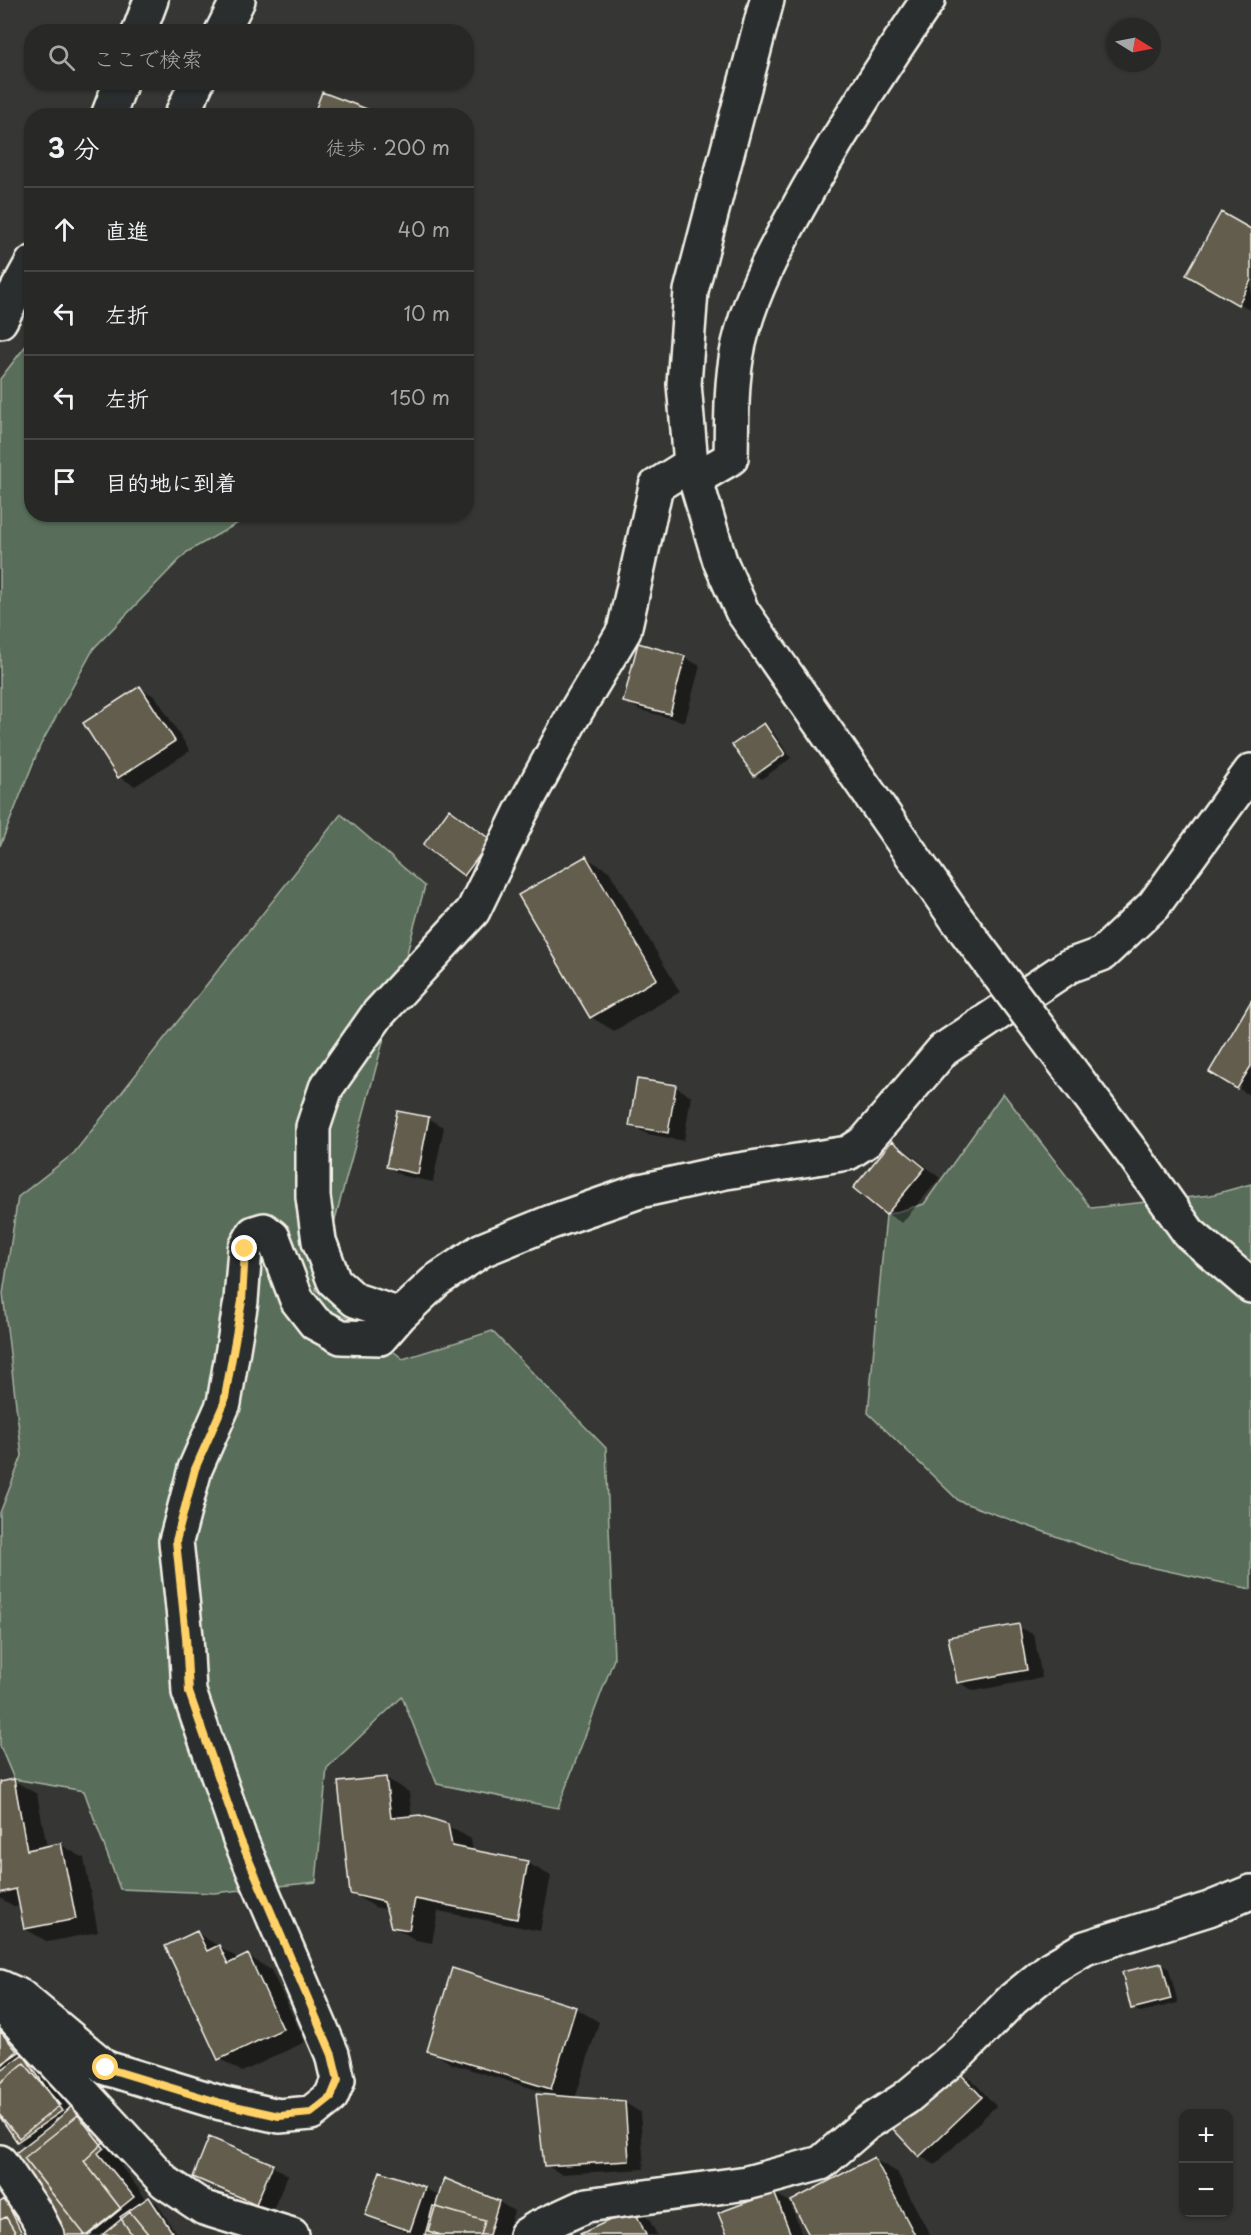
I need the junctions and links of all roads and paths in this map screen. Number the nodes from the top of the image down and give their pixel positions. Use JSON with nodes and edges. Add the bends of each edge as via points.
{"nodes":[{"id":1,"x":151,"y":0,"type":"edge"},
{"id":2,"x":237,"y":0,"type":"edge"},
{"id":3,"x":767,"y":0,"type":"edge"},
{"id":4,"x":928,"y":0,"type":"edge"},
{"id":5,"x":142,"y":24,"type":"edge"},
{"id":6,"x":226,"y":24,"type":"edge"},
{"id":7,"x":118,"y":90,"type":"edge"},
{"id":8,"x":193,"y":90,"type":"edge"},
{"id":9,"x":111,"y":108,"type":"edge"},
{"id":10,"x":185,"y":108,"type":"edge"},
{"id":11,"x":24,"y":278,"type":"edge"},
{"id":12,"x":0,"y":321,"type":"edge"},
{"id":13,"x":693,"y":471,"type":"junction"},
{"id":14,"x":1251,"y":771,"type":"edge"},
{"id":15,"x":1251,"y":1286,"type":"edge"},
{"id":16,"x":400,"y":1316,"type":"junction"},
{"id":17,"x":1251,"y":1892,"type":"edge"},
{"id":18,"x":0,"y":1987,"type":"edge"},
{"id":19,"x":0,"y":2002,"type":"edge"},
{"id":20,"x":0,"y":2162,"type":"edge"},
{"id":21,"x":47,"y":2235,"type":"edge"},
{"id":22,"x":292,"y":2235,"type":"edge"},
{"id":23,"x":525,"y":2235,"type":"edge"}],
"edges":[{"from":1,"to":5,"type":"street"},
{"from":2,"to":6,"type":"street"},
{"from":3,"to":13,"type":"street","via":[[691,291],[684,384]]},
{"from":4,"to":13,"type":"street","via":[[838,138],[756,286],[741,334],[732,383],[730,458]]},
{"from":7,"to":9,"type":"street"},
{"from":8,"to":10,"type":"street"},
{"from":11,"to":12,"type":"street"},
{"from":13,"to":15,"type":"street","bridge":true,"via":[[720,561],[742,611],[956,918],[1190,1233]]},
{"from":13,"to":16,"type":"street","via":[[656,486],[624,631],[521,812],[473,911],[378,1014],[326,1088],[313,1127],[313,1197],[319,1241],[334,1281],[355,1300]]},
{"from":14,"to":16,"type":"street","via":[[1154,905],[1102,954],[1070,966],[943,1050],[865,1142],[848,1153],[726,1172],[640,1191],[551,1222],[482,1250],[437,1280]]},
{"from":16,"to":18,"type":"street","via":[[380,1338],[341,1337],[315,1323],[297,1300],[273,1237],[264,1230],[254,1233],[245,1249],[242,1301],[224,1403],[195,1469],[176,1541],[189,1692],[244,1849],[332,2055],[338,2080],[331,2097],[311,2113],[279,2116],[106,2068],[20,1996]]},
{"from":17,"to":23,"type":"street","via":[[1085,1948],[1051,1968],[1013,1999],[962,2052],[821,2163],[747,2183],[587,2205]]},
{"from":19,"to":22,"type":"street","via":[[165,2182],[204,2208]]},
{"from":20,"to":21,"type":"street"}]}
